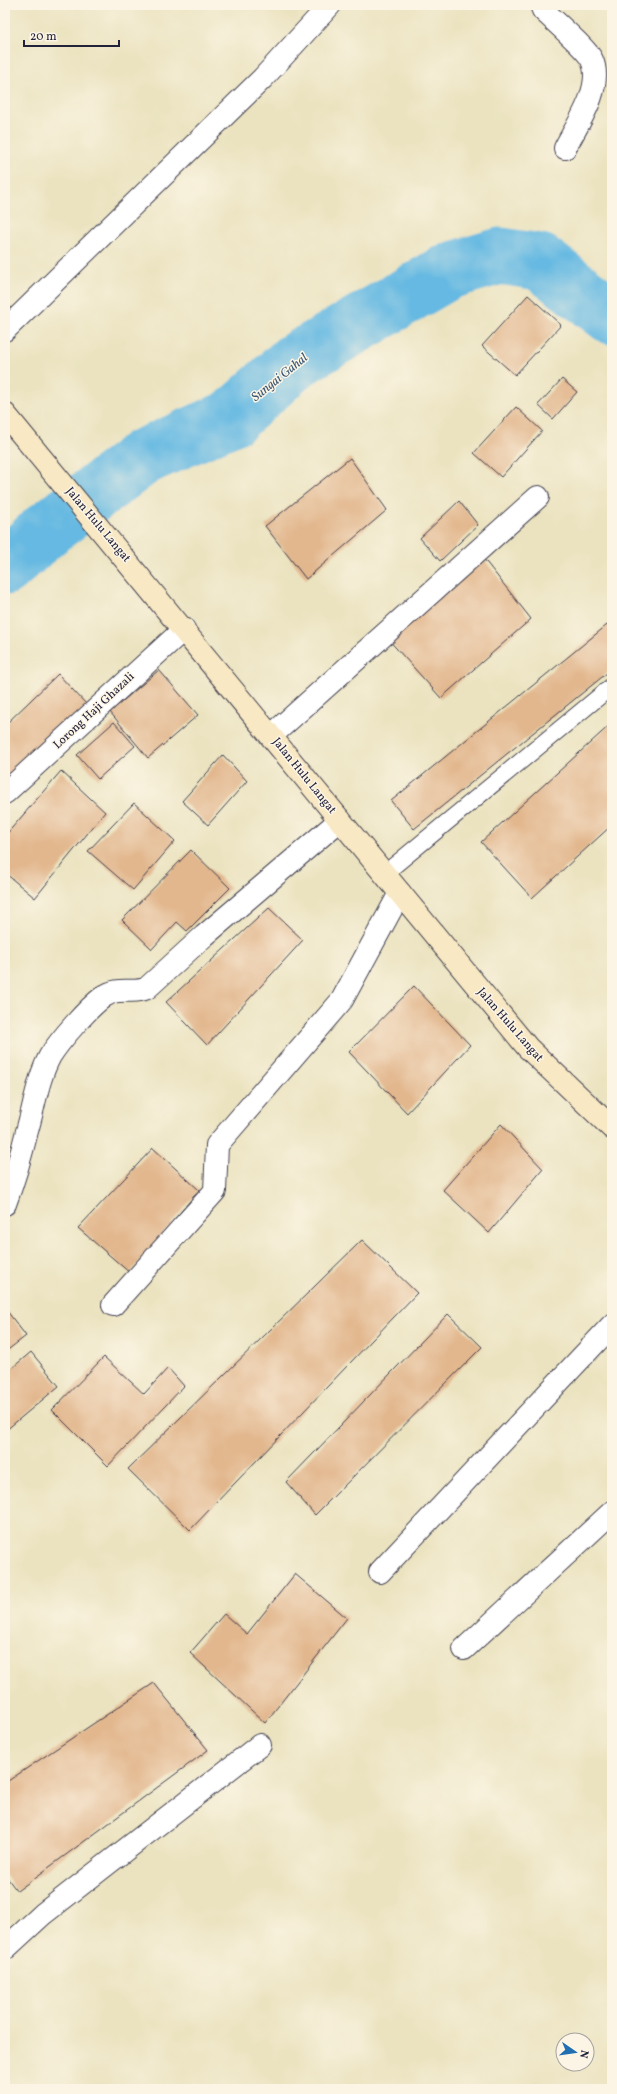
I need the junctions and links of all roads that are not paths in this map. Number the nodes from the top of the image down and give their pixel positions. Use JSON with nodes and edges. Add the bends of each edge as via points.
{"nodes":[{"id":1,"x":330,"y":5,"type":"edge"},
{"id":2,"x":541,"y":5,"type":"edge"},
{"id":3,"x":565,"y":148,"type":"dead end"},
{"id":4,"x":5,"y":330,"type":"edge"},
{"id":5,"x":5,"y":414,"type":"edge"},
{"id":6,"x":538,"y":497,"type":"dead end"},
{"id":7,"x":184,"y":629,"type":"junction"},
{"id":8,"x":612,"y":686,"type":"edge"},
{"id":9,"x":271,"y":736,"type":"junction"},
{"id":10,"x":5,"y":793,"type":"edge"},
{"id":11,"x":340,"y":820,"type":"junction"},
{"id":12,"x":384,"y":874,"type":"junction"},
{"id":13,"x":400,"y":893,"type":"junction"},
{"id":14,"x":612,"y":1128,"type":"edge"},
{"id":15,"x":5,"y":1204,"type":"edge"},
{"id":16,"x":113,"y":1305,"type":"dead end"},
{"id":17,"x":612,"y":1325,"type":"edge"},
{"id":18,"x":612,"y":1512,"type":"edge"},
{"id":19,"x":380,"y":1572,"type":"dead end"},
{"id":20,"x":464,"y":1649,"type":"dead end"},
{"id":21,"x":260,"y":1745,"type":"dead end"},
{"id":22,"x":5,"y":1949,"type":"edge"}],
"edges":[{"from":1,"to":4,"type":"street","via":[[263,78]]},
{"from":2,"to":3,"type":"street","via":[[591,59],[596,72],[592,93]]},
{"from":5,"to":7,"type":"street","name":"Jalan Hulu Langat"},
{"from":6,"to":9,"type":"street"},
{"from":7,"to":9,"type":"street","name":"Jalan Hulu Langat"},
{"from":7,"to":10,"type":"street","name":"Lorong Haji Ghazali"},
{"from":8,"to":12,"type":"lane"},
{"from":9,"to":11,"type":"street","name":"Jalan Hulu Langat"},
{"from":11,"to":12,"type":"street","name":"Jalan Hulu Langat"},
{"from":11,"to":15,"type":"street","via":[[147,988],[121,990],[103,997],[69,1033],[50,1056],[42,1075],[22,1154]]},
{"from":12,"to":13,"type":"street","name":"Jalan Hulu Langat"},
{"from":13,"to":14,"type":"street","name":"Jalan Hulu Langat","via":[[528,1048]]},
{"from":13,"to":16,"type":"street","via":[[342,1000],[217,1145],[215,1191]]},
{"from":17,"to":19,"type":"street"},
{"from":18,"to":20,"type":"street"},
{"from":21,"to":22,"type":"street","via":[[43,1914]]}]}
